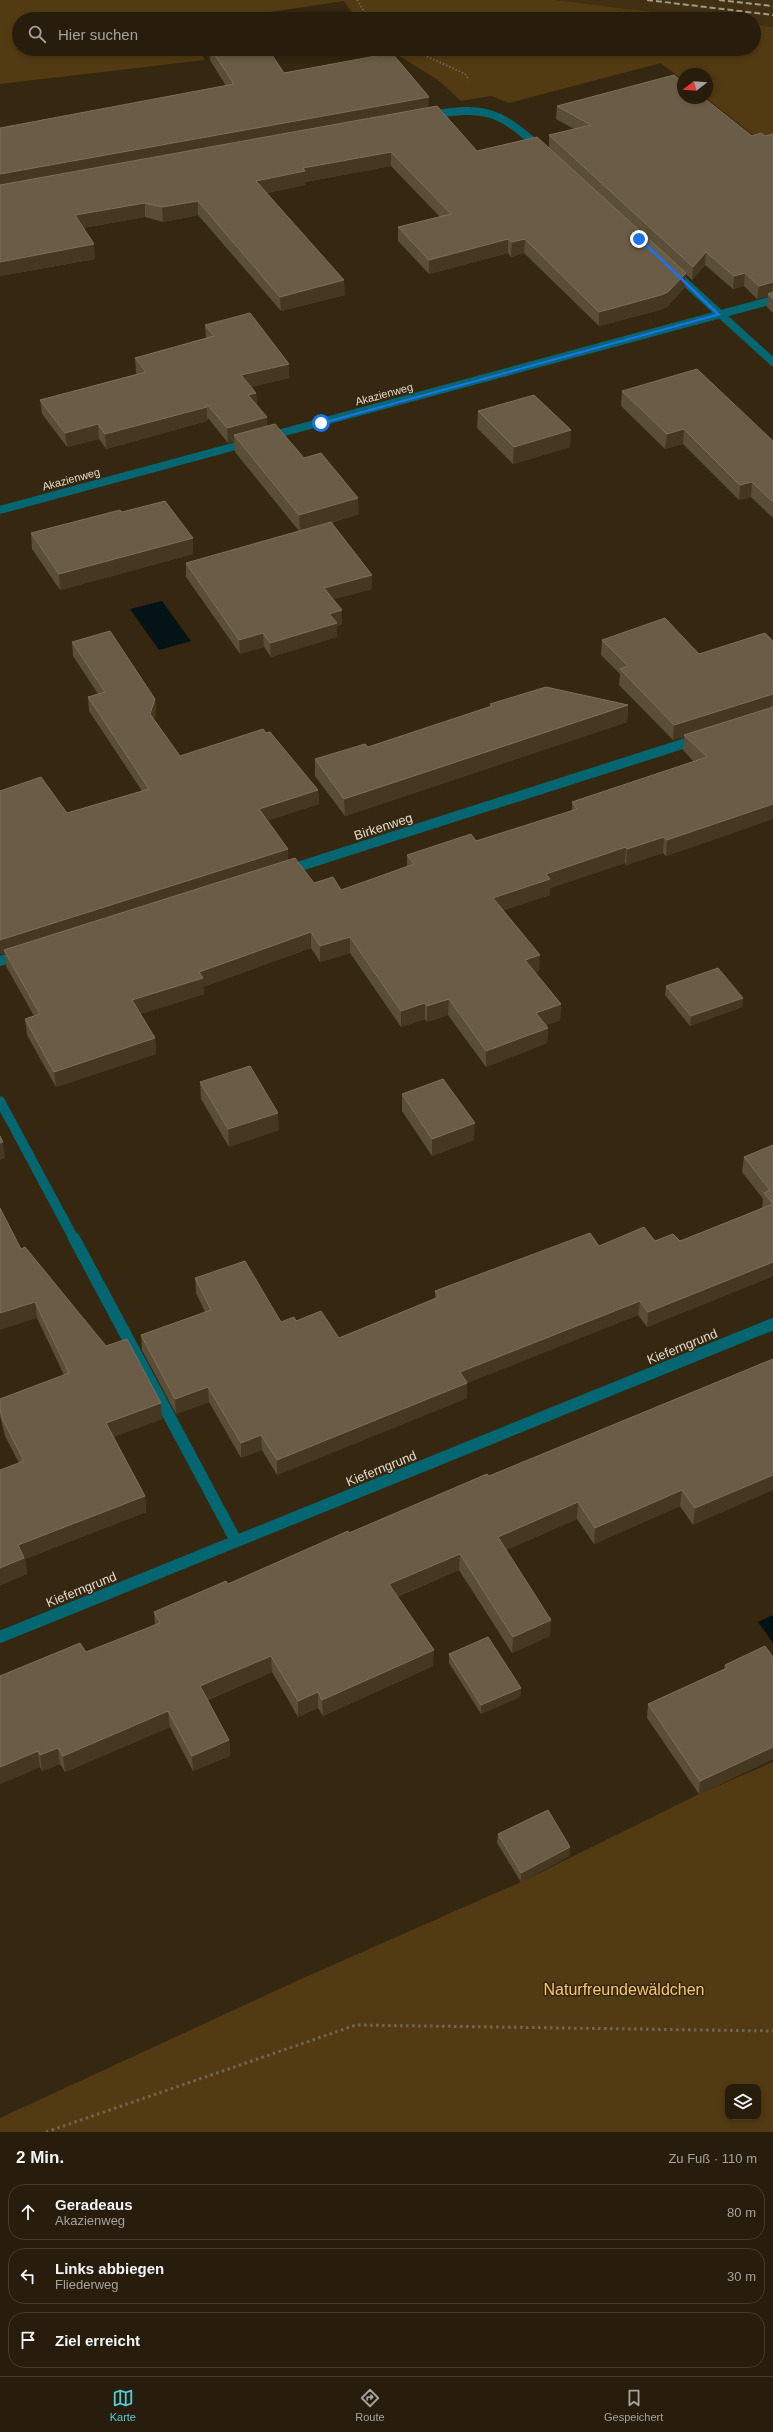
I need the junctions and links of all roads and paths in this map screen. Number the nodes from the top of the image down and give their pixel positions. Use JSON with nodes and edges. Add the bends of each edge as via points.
{"nodes":[{"id":1,"x":357,"y":0,"type":"edge"},
{"id":2,"x":365,"y":12,"type":"edge"},
{"id":3,"x":419,"y":117,"type":"edge"},
{"id":4,"x":547,"y":154,"type":"edge"},
{"id":5,"x":668,"y":266,"type":"edge"},
{"id":6,"x":773,"y":300,"type":"edge"},
{"id":7,"x":720,"y":314,"type":"junction"},
{"id":8,"x":773,"y":362,"type":"edge"},
{"id":9,"x":0,"y":510,"type":"edge"},
{"id":10,"x":705,"y":736,"type":"edge"},
{"id":11,"x":281,"y":872,"type":"edge"},
{"id":12,"x":30,"y":952,"type":"edge"},
{"id":13,"x":0,"y":961,"type":"edge"},
{"id":14,"x":0,"y":1101,"type":"edge"},
{"id":15,"x":773,"y":1324,"type":"edge"},
{"id":16,"x":236,"y":1541,"type":"junction"},
{"id":17,"x":0,"y":1637,"type":"edge"},
{"id":18,"x":773,"y":2031,"type":"edge"},
{"id":19,"x":46,"y":2132,"type":"edge"}],
"edges":[{"from":1,"to":2,"type":"path"},
{"from":3,"to":4,"type":"street","via":[[460,110],[484,110],[504,117]]},
{"from":5,"to":7,"type":"street"},
{"from":6,"to":7,"type":"street","name":"Akazienweg"},
{"from":7,"to":8,"type":"street"},
{"from":7,"to":9,"type":"street","name":"Akazienweg"},
{"from":10,"to":11,"type":"street","name":"Birkenweg"},
{"from":12,"to":13,"type":"street"},
{"from":14,"to":16,"type":"street"},
{"from":15,"to":16,"type":"street","name":"Kieferngrund"},
{"from":16,"to":17,"type":"street","name":"Kieferngrund"},
{"from":18,"to":19,"type":"path","via":[[356,2025]]}]}
